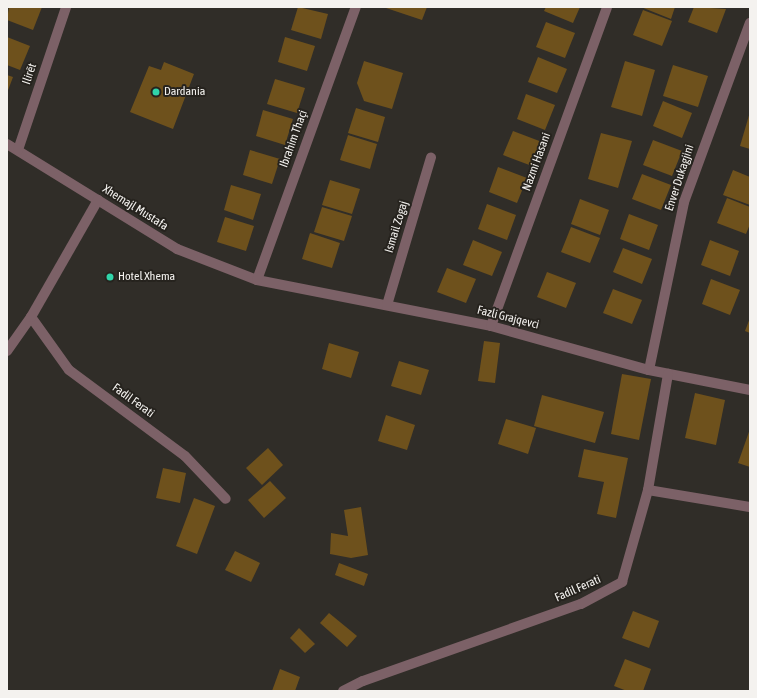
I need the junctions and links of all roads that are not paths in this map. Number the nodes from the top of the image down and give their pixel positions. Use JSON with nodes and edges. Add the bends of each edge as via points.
{"nodes":[{"id":1,"x":66,"y":7,"type":"edge"},
{"id":2,"x":356,"y":7,"type":"edge"},
{"id":3,"x":607,"y":7,"type":"edge"},
{"id":4,"x":750,"y":23,"type":"edge"},
{"id":5,"x":7,"y":144,"type":"edge"},
{"id":6,"x":18,"y":150,"type":"junction"},
{"id":7,"x":431,"y":157,"type":"dead end"},
{"id":8,"x":98,"y":200,"type":"junction"},
{"id":9,"x":257,"y":280,"type":"junction"},
{"id":10,"x":387,"y":305,"type":"junction"},
{"id":11,"x":31,"y":317,"type":"junction"},
{"id":12,"x":491,"y":326,"type":"junction"},
{"id":13,"x":7,"y":351,"type":"edge"},
{"id":14,"x":648,"y":370,"type":"junction"},
{"id":15,"x":668,"y":374,"type":"junction"},
{"id":16,"x":750,"y":390,"type":"edge"},
{"id":17,"x":648,"y":490,"type":"junction"},
{"id":18,"x":226,"y":499,"type":"dead end"},
{"id":19,"x":750,"y":507,"type":"edge"},
{"id":20,"x":343,"y":691,"type":"edge"}],
"edges":[{"from":1,"to":6,"type":"street","name":"Ilirët"},
{"from":2,"to":9,"type":"street","name":"Ibrahim Thaçi"},
{"from":3,"to":12,"type":"street","name":"Nazmi Hasani"},
{"from":4,"to":14,"type":"street","name":"Enver Dukagjini","via":[[684,202]]},
{"from":5,"to":6,"type":"street","name":"Xhemajl Mustafa"},
{"from":6,"to":8,"type":"street","name":"Xhemajl Mustafa"},
{"from":7,"to":10,"type":"street","name":"Ismail Zogaj"},
{"from":8,"to":9,"type":"street","name":"Xhemajl Mustafa","via":[[177,249]]},
{"from":8,"to":11,"type":"street"},
{"from":9,"to":10,"type":"street","name":"Fazli Grajqevci"},
{"from":10,"to":12,"type":"street","name":"Fazli Grajqevci"},
{"from":11,"to":13,"type":"street"},
{"from":11,"to":18,"type":"street","name":"Fadil Ferati","via":[[68,370],[185,456]]},
{"from":12,"to":14,"type":"street","name":"Fazli Grajqevci"},
{"from":14,"to":15,"type":"street","name":"Fazli Grajqevci"},
{"from":15,"to":16,"type":"street","name":"Fazli Grajqevci"},
{"from":15,"to":17,"type":"street","name":"Fadil Ferati"},
{"from":17,"to":19,"type":"street"},
{"from":17,"to":20,"type":"street","name":"Fadil Ferati","via":[[622,582],[580,604],[363,680]]}]}
